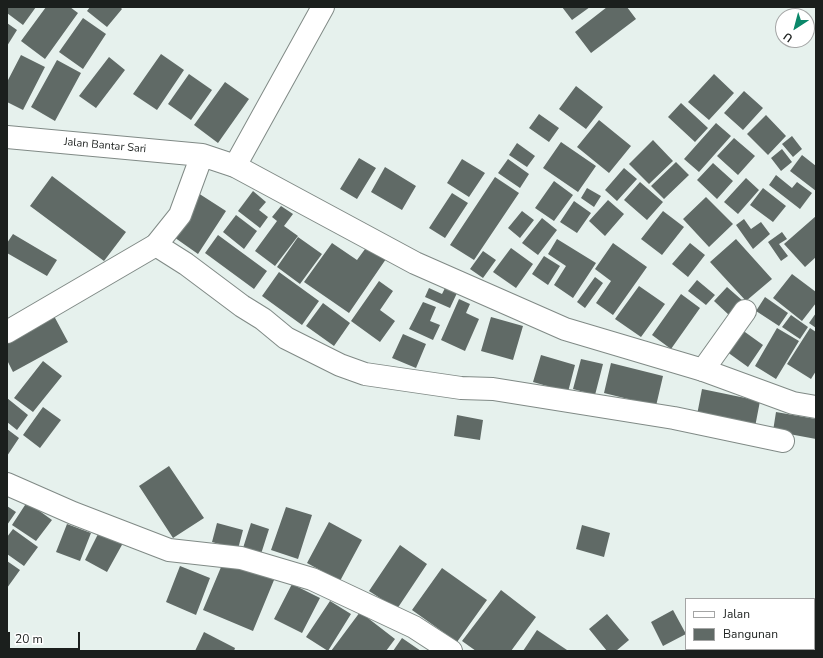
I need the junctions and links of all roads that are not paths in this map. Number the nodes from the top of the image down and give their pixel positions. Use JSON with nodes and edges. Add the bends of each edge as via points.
{"nodes":[{"id":1,"x":323,"y":7,"type":"edge"},
{"id":2,"x":7,"y":137,"type":"edge"},
{"id":3,"x":202,"y":155,"type":"junction"},
{"id":4,"x":236,"y":166,"type":"junction"},
{"id":5,"x":156,"y":245,"type":"junction"},
{"id":6,"x":745,"y":311,"type":"dead end"},
{"id":7,"x":7,"y":332,"type":"edge"},
{"id":8,"x":703,"y":370,"type":"junction"},
{"id":9,"x":816,"y":407,"type":"edge"},
{"id":10,"x":783,"y":441,"type":"dead end"},
{"id":11,"x":7,"y":484,"type":"edge"},
{"id":12,"x":451,"y":651,"type":"edge"}],
"edges":[{"from":1,"to":4,"type":"street"},
{"from":2,"to":3,"type":"street","name":"Jalan Bantar Sari"},
{"from":3,"to":4,"type":"street","name":"Jalan Bantar Sari"},
{"from":3,"to":5,"type":"street","via":[[180,215]]},
{"from":4,"to":8,"type":"street","name":"Jalan Bantar Sari","via":[[415,263],[566,329]]},
{"from":5,"to":7,"type":"street"},
{"from":5,"to":10,"type":"street","via":[[263,319],[286,338],[340,365],[365,374],[509,392],[674,418]]},
{"from":6,"to":8,"type":"street"},
{"from":8,"to":9,"type":"street","name":"Jalan Bantar Sari","via":[[793,403]]},
{"from":11,"to":12,"type":"street","via":[[169,550],[241,558],[312,579],[414,627]]}]}
